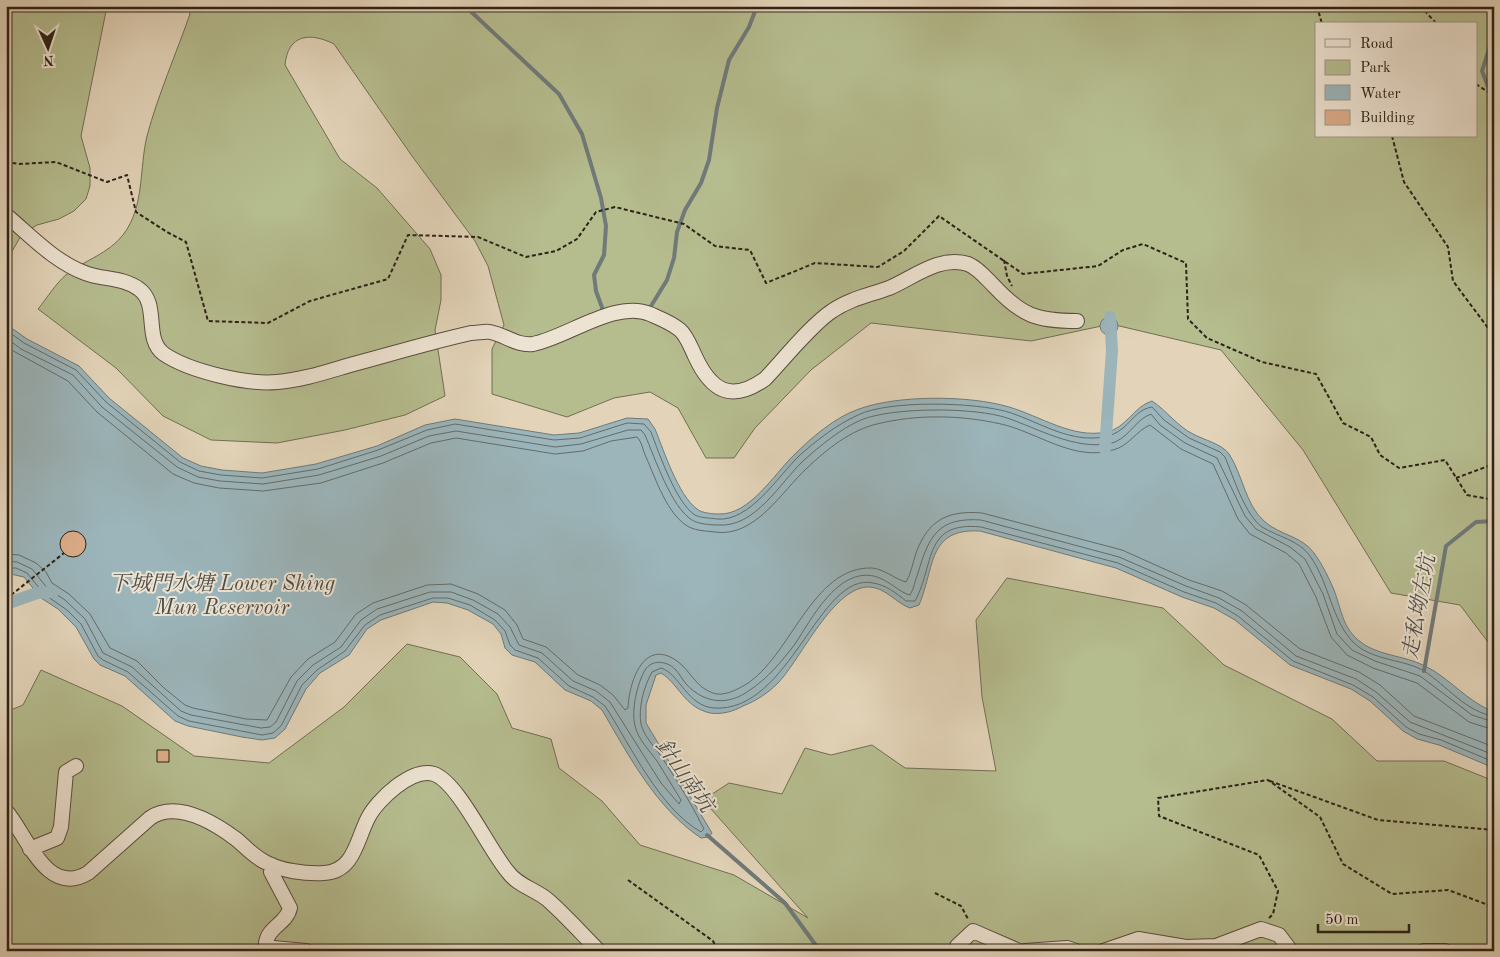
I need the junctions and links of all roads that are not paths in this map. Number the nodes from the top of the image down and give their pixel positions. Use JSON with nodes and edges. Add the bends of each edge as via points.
{"nodes":[{"id":1,"x":6,"y":215,"type":"edge"},
{"id":2,"x":1077,"y":321,"type":"dead end"},
{"id":3,"x":76,"y":766,"type":"dead end"},
{"id":4,"x":6,"y":811,"type":"edge"},
{"id":5,"x":30,"y":850,"type":"junction"},
{"id":6,"x":272,"y":865,"type":"junction"},
{"id":7,"x":306,"y":951,"type":"edge"},
{"id":8,"x":599,"y":951,"type":"edge"},
{"id":9,"x":957,"y":951,"type":"edge"},
{"id":10,"x":1019,"y":951,"type":"edge"},
{"id":11,"x":1025,"y":951,"type":"edge"},
{"id":12,"x":1076,"y":951,"type":"edge"},
{"id":13,"x":1103,"y":951,"type":"edge"},
{"id":14,"x":1291,"y":951,"type":"edge"},
{"id":15,"x":1424,"y":951,"type":"edge"},
{"id":16,"x":1445,"y":951,"type":"edge"}],
"edges":[{"from":1,"to":2,"type":"lane","via":[[68,266],[87,274],[125,282],[140,290],[149,302],[155,342],[162,352],[195,369],[232,378],[275,382],[309,377],[471,333],[489,332],[517,343],[534,344],[606,317],[636,312],[647,313],[680,330],[705,376],[727,392],[740,392],[765,379],[831,311],[948,262],[968,264],[1014,307],[1031,317]]},
{"from":3,"to":5,"type":"lane","via":[[66,772],[61,828],[57,838]]},
{"from":4,"to":5,"type":"lane"},
{"from":5,"to":6,"type":"lane","via":[[53,872],[67,878],[78,878],[91,871],[150,818],[172,810],[215,826],[238,840],[252,855]]},
{"from":6,"to":7,"type":"lane","via":[[271,872],[290,908],[266,943],[273,948]]},
{"from":6,"to":8,"type":"lane","via":[[316,873],[337,870],[352,857],[369,816],[383,799],[414,776],[432,774],[456,792],[509,874],[548,901]]},
{"from":9,"to":10,"type":"lane","via":[[957,946],[973,930]]},
{"from":11,"to":12,"type":"lane","via":[[1067,948]]},
{"from":13,"to":14,"type":"lane","via":[[1138,938],[1186,947],[1216,946],[1251,931],[1264,930],[1276,933]]},
{"from":15,"to":16,"type":"lane"}]}
